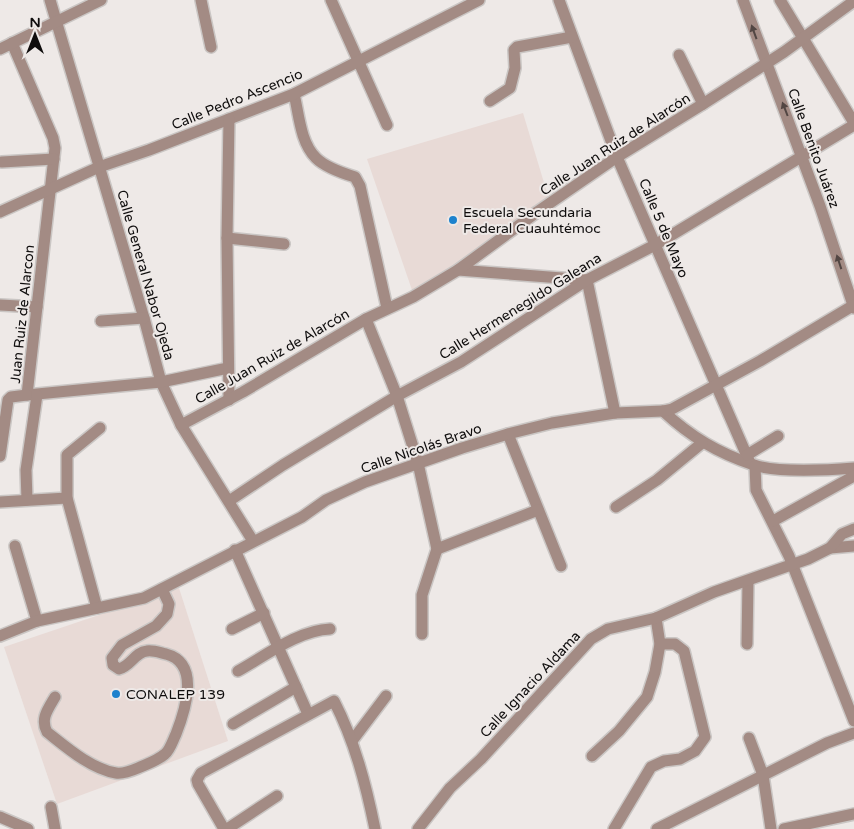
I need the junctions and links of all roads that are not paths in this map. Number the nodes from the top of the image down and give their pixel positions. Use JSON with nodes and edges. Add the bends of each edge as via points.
{"nodes":[{"id":1,"x":50,"y":0,"type":"edge"},
{"id":2,"x":101,"y":0,"type":"edge"},
{"id":3,"x":202,"y":0,"type":"edge"},
{"id":4,"x":331,"y":0,"type":"edge"},
{"id":5,"x":479,"y":0,"type":"edge"},
{"id":6,"x":559,"y":0,"type":"edge"},
{"id":7,"x":743,"y":0,"type":"edge"},
{"id":8,"x":780,"y":0,"type":"edge"},
{"id":9,"x":854,"y":1,"type":"edge"},
{"id":10,"x":56,"y":21,"type":"junction"},
{"id":11,"x":572,"y":37,"type":"junction"},
{"id":12,"x":803,"y":39,"type":"junction"},
{"id":13,"x":12,"y":43,"type":"junction"},
{"id":14,"x":211,"y":47,"type":"dead end"},
{"id":15,"x":0,"y":48,"type":"edge"},
{"id":16,"x":679,"y":55,"type":"dead end"},
{"id":17,"x":358,"y":61,"type":"junction"},
{"id":18,"x":765,"y":64,"type":"junction"},
{"id":19,"x":294,"y":94,"type":"junction"},
{"id":20,"x":490,"y":101,"type":"dead end"},
{"id":21,"x":703,"y":104,"type":"junction"},
{"id":22,"x":229,"y":119,"type":"junction"},
{"id":23,"x":854,"y":124,"type":"edge"},
{"id":24,"x":387,"y":125,"type":"dead end"},
{"id":25,"x":802,"y":156,"type":"junction"},
{"id":26,"x":617,"y":157,"type":"junction"},
{"id":27,"x":54,"y":159,"type":"junction"},
{"id":28,"x":2,"y":162,"type":"dead end"},
{"id":29,"x":99,"y":167,"type":"junction"},
{"id":30,"x":51,"y":189,"type":"junction"},
{"id":31,"x":0,"y":212,"type":"edge"},
{"id":32,"x":227,"y":238,"type":"junction"},
{"id":33,"x":284,"y":244,"type":"dead end"},
{"id":34,"x":655,"y":244,"type":"junction"},
{"id":35,"x":458,"y":270,"type":"junction"},
{"id":36,"x":586,"y":280,"type":"junction"},
{"id":37,"x":0,"y":305,"type":"edge"},
{"id":38,"x":854,"y":306,"type":"edge"},
{"id":39,"x":37,"y":307,"type":"junction"},
{"id":40,"x":386,"y":308,"type":"junction"},
{"id":41,"x":144,"y":318,"type":"junction"},
{"id":42,"x":366,"y":319,"type":"junction"},
{"id":43,"x":101,"y":321,"type":"dead end"},
{"id":44,"x":228,"y":368,"type":"junction"},
{"id":45,"x":161,"y":382,"type":"junction"},
{"id":46,"x":715,"y":385,"type":"junction"},
{"id":47,"x":32,"y":395,"type":"junction"},
{"id":48,"x":397,"y":396,"type":"junction"},
{"id":49,"x":229,"y":400,"type":"junction"},
{"id":50,"x":663,"y":411,"type":"junction"},
{"id":51,"x":615,"y":413,"type":"junction"},
{"id":52,"x":181,"y":425,"type":"junction"},
{"id":53,"x":100,"y":428,"type":"dead end"},
{"id":54,"x":508,"y":434,"type":"junction"},
{"id":55,"x":778,"y":436,"type":"dead end"},
{"id":56,"x":702,"y":443,"type":"junction"},
{"id":57,"x":0,"y":456,"type":"edge"},
{"id":58,"x":751,"y":461,"type":"junction"},
{"id":59,"x":418,"y":464,"type":"junction"},
{"id":60,"x":854,"y":468,"type":"edge"},
{"id":61,"x":854,"y":476,"type":"edge"},
{"id":62,"x":67,"y":498,"type":"junction"},
{"id":63,"x":27,"y":500,"type":"junction"},
{"id":64,"x":228,"y":501,"type":"junction"},
{"id":65,"x":0,"y":502,"type":"edge"},
{"id":66,"x":616,"y":507,"type":"dead end"},
{"id":67,"x":538,"y":510,"type":"junction"},
{"id":68,"x":773,"y":521,"type":"junction"},
{"id":69,"x":854,"y":530,"type":"edge"},
{"id":70,"x":253,"y":541,"type":"junction"},
{"id":71,"x":15,"y":546,"type":"dead end"},
{"id":72,"x":854,"y":546,"type":"edge"},
{"id":73,"x":830,"y":548,"type":"junction"},
{"id":74,"x":235,"y":550,"type":"junction"},
{"id":75,"x":437,"y":550,"type":"junction"},
{"id":76,"x":793,"y":565,"type":"junction"},
{"id":77,"x":561,"y":566,"type":"dead end"},
{"id":78,"x":748,"y":581,"type":"junction"},
{"id":79,"x":162,"y":590,"type":"junction"},
{"id":80,"x":97,"y":608,"type":"junction"},
{"id":81,"x":264,"y":613,"type":"junction"},
{"id":82,"x":656,"y":618,"type":"junction"},
{"id":83,"x":37,"y":621,"type":"junction"},
{"id":84,"x":232,"y":629,"type":"dead end"},
{"id":85,"x":330,"y":629,"type":"dead end"},
{"id":86,"x":422,"y":634,"type":"dead end"},
{"id":87,"x":0,"y":636,"type":"edge"},
{"id":88,"x":660,"y":644,"type":"junction"},
{"id":89,"x":747,"y":644,"type":"dead end"},
{"id":90,"x":280,"y":647,"type":"junction"},
{"id":91,"x":238,"y":671,"type":"dead end"},
{"id":92,"x":296,"y":687,"type":"junction"},
{"id":93,"x":386,"y":696,"type":"dead end"},
{"id":94,"x":55,"y":697,"type":"dead end"},
{"id":95,"x":308,"y":714,"type":"junction"},
{"id":96,"x":854,"y":721,"type":"edge"},
{"id":97,"x":233,"y":724,"type":"dead end"},
{"id":98,"x":854,"y":733,"type":"edge"},
{"id":99,"x":749,"y":738,"type":"dead end"},
{"id":100,"x":352,"y":741,"type":"junction"},
{"id":101,"x":592,"y":756,"type":"dead end"},
{"id":102,"x":763,"y":775,"type":"junction"},
{"id":103,"x":277,"y":796,"type":"dead end"},
{"id":104,"x":51,"y":807,"type":"dead end"},
{"id":105,"x":854,"y":814,"type":"edge"},
{"id":106,"x":0,"y":817,"type":"edge"},
{"id":107,"x":28,"y":829,"type":"edge"},
{"id":108,"x":55,"y":829,"type":"edge"},
{"id":109,"x":226,"y":829,"type":"edge"},
{"id":110,"x":376,"y":829,"type":"edge"},
{"id":111,"x":418,"y":829,"type":"edge"},
{"id":112,"x":614,"y":829,"type":"edge"},
{"id":113,"x":657,"y":829,"type":"edge"},
{"id":114,"x":771,"y":829,"type":"edge"},
{"id":115,"x":784,"y":829,"type":"edge"}],
"edges":[{"from":1,"to":10,"type":"street","name":"Calle General Nabor Ojeda"},
{"from":2,"to":10,"type":"street"},
{"from":3,"to":14,"type":"street"},
{"from":4,"to":17,"type":"street"},
{"from":5,"to":17,"type":"street","name":"Calle Pedro Ascencio"},
{"from":6,"to":11,"type":"street","name":"Calle 5 de Mayo"},
{"from":18,"to":7,"type":"street","name":"Calle Benito Juárez","one_way":true},
{"from":8,"to":12,"type":"street"},
{"from":9,"to":12,"type":"street","name":"Calle Juan Ruiz de Alarcón"},
{"from":10,"to":13,"type":"street"},
{"from":10,"to":29,"type":"street","name":"Calle General Nabor Ojeda"},
{"from":11,"to":20,"type":"street","via":[[517,47],[510,88]]},
{"from":11,"to":26,"type":"street","name":"Calle 5 de Mayo"},
{"from":12,"to":18,"type":"street","name":"Calle Juan Ruiz de Alarcón"},
{"from":12,"to":23,"type":"street"},
{"from":13,"to":15,"type":"street"},
{"from":13,"to":27,"type":"street","name":"Juan Ruiz de Alarcon","via":[[53,138]]},
{"from":16,"to":21,"type":"street"},
{"from":17,"to":19,"type":"street","name":"Calle Pedro Ascencio"},
{"from":17,"to":24,"type":"street"},
{"from":18,"to":21,"type":"street","name":"Calle Juan Ruiz de Alarcón"},
{"from":25,"to":18,"type":"street","name":"Calle Benito Juárez","one_way":true},
{"from":19,"to":22,"type":"street","name":"Calle Pedro Ascencio"},
{"from":19,"to":40,"type":"street","via":[[306,142],[316,158],[355,177],[360,186]]},
{"from":21,"to":26,"type":"street","name":"Calle Juan Ruiz de Alarcón"},
{"from":22,"to":29,"type":"street","name":"Calle Pedro Ascencio"},
{"from":22,"to":32,"type":"street"},
{"from":23,"to":25,"type":"street","name":"Calle Hermenegildo Galeana"},
{"from":25,"to":34,"type":"street","name":"Calle Hermenegildo Galeana"},
{"from":38,"to":25,"type":"street","name":"Calle Benito Juárez","one_way":true},
{"from":26,"to":34,"type":"street","name":"Calle 5 de Mayo"},
{"from":26,"to":35,"type":"street","name":"Calle Juan Ruiz de Alarcón"},
{"from":27,"to":28,"type":"street"},
{"from":27,"to":30,"type":"street","name":"Juan Ruiz de Alarcon"},
{"from":29,"to":30,"type":"street","name":"Calle Pedro Ascencio"},
{"from":29,"to":41,"type":"street","name":"Calle General Nabor Ojeda"},
{"from":30,"to":31,"type":"street","name":"Calle Pedro Ascencio"},
{"from":30,"to":39,"type":"street","name":"Juan Ruiz de Alarcon"},
{"from":32,"to":33,"type":"street"},
{"from":32,"to":44,"type":"street"},
{"from":34,"to":36,"type":"street","name":"Calle Hermenegildo Galeana"},
{"from":34,"to":46,"type":"street","name":"Calle 5 de Mayo"},
{"from":35,"to":36,"type":"street"},
{"from":35,"to":40,"type":"street","name":"Calle Juan Ruiz de Alarcón","via":[[413,297]]},
{"from":36,"to":48,"type":"street","name":"Calle Hermenegildo Galeana","via":[[461,362]]},
{"from":36,"to":51,"type":"street"},
{"from":37,"to":39,"type":"street"},
{"from":38,"to":46,"type":"street","name":"Calle Nicolás Bravo"},
{"from":39,"to":47,"type":"street","name":"Juan Ruiz de Alarcon"},
{"from":40,"to":42,"type":"street","name":"Calle Juan Ruiz de Alarcón"},
{"from":41,"to":43,"type":"street"},
{"from":41,"to":45,"type":"street","name":"Calle General Nabor Ojeda"},
{"from":42,"to":48,"type":"street"},
{"from":42,"to":49,"type":"street","name":"Calle Juan Ruiz de Alarcón"},
{"from":44,"to":45,"type":"street","name":"Juan Ruiz de Alarcon"},
{"from":44,"to":49,"type":"street"},
{"from":45,"to":47,"type":"street","name":"Juan Ruiz de Alarcon"},
{"from":45,"to":52,"type":"street","name":"Calle General Nabor Ojeda"},
{"from":46,"to":50,"type":"street","name":"Calle Nicolás Bravo","via":[[681,405]]},
{"from":46,"to":58,"type":"street","name":"Calle 5 de Mayo"},
{"from":47,"to":57,"type":"street","via":[[8,400]]},
{"from":47,"to":63,"type":"street"},
{"from":48,"to":59,"type":"street"},
{"from":48,"to":64,"type":"street","name":"Calle Hermenegildo Galeana","via":[[282,464]]},
{"from":49,"to":52,"type":"street","name":"Calle Juan Ruiz de Alarcón"},
{"from":50,"to":51,"type":"street","name":"Calle Nicolás Bravo"},
{"from":50,"to":56,"type":"street"},
{"from":51,"to":54,"type":"street","name":"Calle Nicolás Bravo"},
{"from":52,"to":64,"type":"street","name":"Calle General Nabor Ojeda"},
{"from":53,"to":62,"type":"street","via":[[67,455]]},
{"from":54,"to":59,"type":"street","name":"Calle Nicolás Bravo"},
{"from":54,"to":67,"type":"street"},
{"from":55,"to":58,"type":"street"},
{"from":56,"to":58,"type":"street"},
{"from":56,"to":66,"type":"street","via":[[657,480]]},
{"from":58,"to":60,"type":"street","via":[[776,469]]},
{"from":58,"to":68,"type":"street","name":"Calle 5 de Mayo","via":[[756,490]]},
{"from":59,"to":70,"type":"street","name":"Calle Nicolás Bravo","via":[[365,482],[326,500]]},
{"from":59,"to":75,"type":"street"},
{"from":61,"to":68,"type":"street"},
{"from":62,"to":63,"type":"street"},
{"from":62,"to":80,"type":"street"},
{"from":63,"to":65,"type":"street"},
{"from":64,"to":70,"type":"street","name":"Calle General Nabor Ojeda"},
{"from":67,"to":75,"type":"street"},
{"from":67,"to":77,"type":"street"},
{"from":68,"to":76,"type":"street","name":"Calle 5 de Mayo"},
{"from":69,"to":73,"type":"street","name":"Calle Ignacio Aldama","via":[[842,534]]},
{"from":70,"to":74,"type":"street","name":"Calle Nicolás Bravo"},
{"from":71,"to":83,"type":"street"},
{"from":72,"to":73,"type":"street"},
{"from":73,"to":76,"type":"street","name":"Calle Ignacio Aldama"},
{"from":74,"to":79,"type":"street","name":"Calle Nicolás Bravo"},
{"from":74,"to":81,"type":"street"},
{"from":75,"to":86,"type":"street","via":[[422,595]]},
{"from":76,"to":78,"type":"street","name":"Calle Ignacio Aldama"},
{"from":76,"to":96,"type":"street","name":"Calle 5 de Mayo"},
{"from":78,"to":82,"type":"street","name":"Calle Ignacio Aldama"},
{"from":78,"to":89,"type":"street"},
{"from":79,"to":80,"type":"street","name":"Calle Nicolás Bravo","via":[[144,598]]},
{"from":79,"to":94,"type":"street","via":[[169,604],[167,614],[156,626],[122,644],[112,658],[113,665],[119,669],[148,651],[175,656],[182,665],[188,682],[186,704],[166,753],[121,774],[100,768],[43,726]]},
{"from":80,"to":83,"type":"street","name":"Calle Nicolás Bravo"},
{"from":81,"to":84,"type":"street"},
{"from":81,"to":90,"type":"street"},
{"from":82,"to":88,"type":"street"},
{"from":82,"to":111,"type":"street","name":"Calle Ignacio Aldama","via":[[608,629],[591,639],[481,759],[450,788]]},
{"from":83,"to":87,"type":"street","name":"Calle Nicolás Bravo"},
{"from":85,"to":90,"type":"street","via":[[306,633]]},
{"from":88,"to":101,"type":"street","via":[[647,697],[619,731]]},
{"from":88,"to":112,"type":"street","via":[[675,644],[684,651],[704,738],[695,752],[651,767]]},
{"from":90,"to":91,"type":"street"},
{"from":90,"to":92,"type":"street"},
{"from":92,"to":95,"type":"street"},
{"from":92,"to":97,"type":"street"},
{"from":93,"to":100,"type":"street"},
{"from":95,"to":100,"type":"street","via":[[334,701]]},
{"from":95,"to":109,"type":"street","via":[[201,773],[197,780]]},
{"from":98,"to":102,"type":"street"},
{"from":99,"to":102,"type":"street"},
{"from":100,"to":110,"type":"street"},
{"from":102,"to":113,"type":"street"},
{"from":102,"to":114,"type":"street"},
{"from":103,"to":109,"type":"street"},
{"from":104,"to":108,"type":"street"},
{"from":105,"to":115,"type":"street"},
{"from":106,"to":107,"type":"street"}]}
